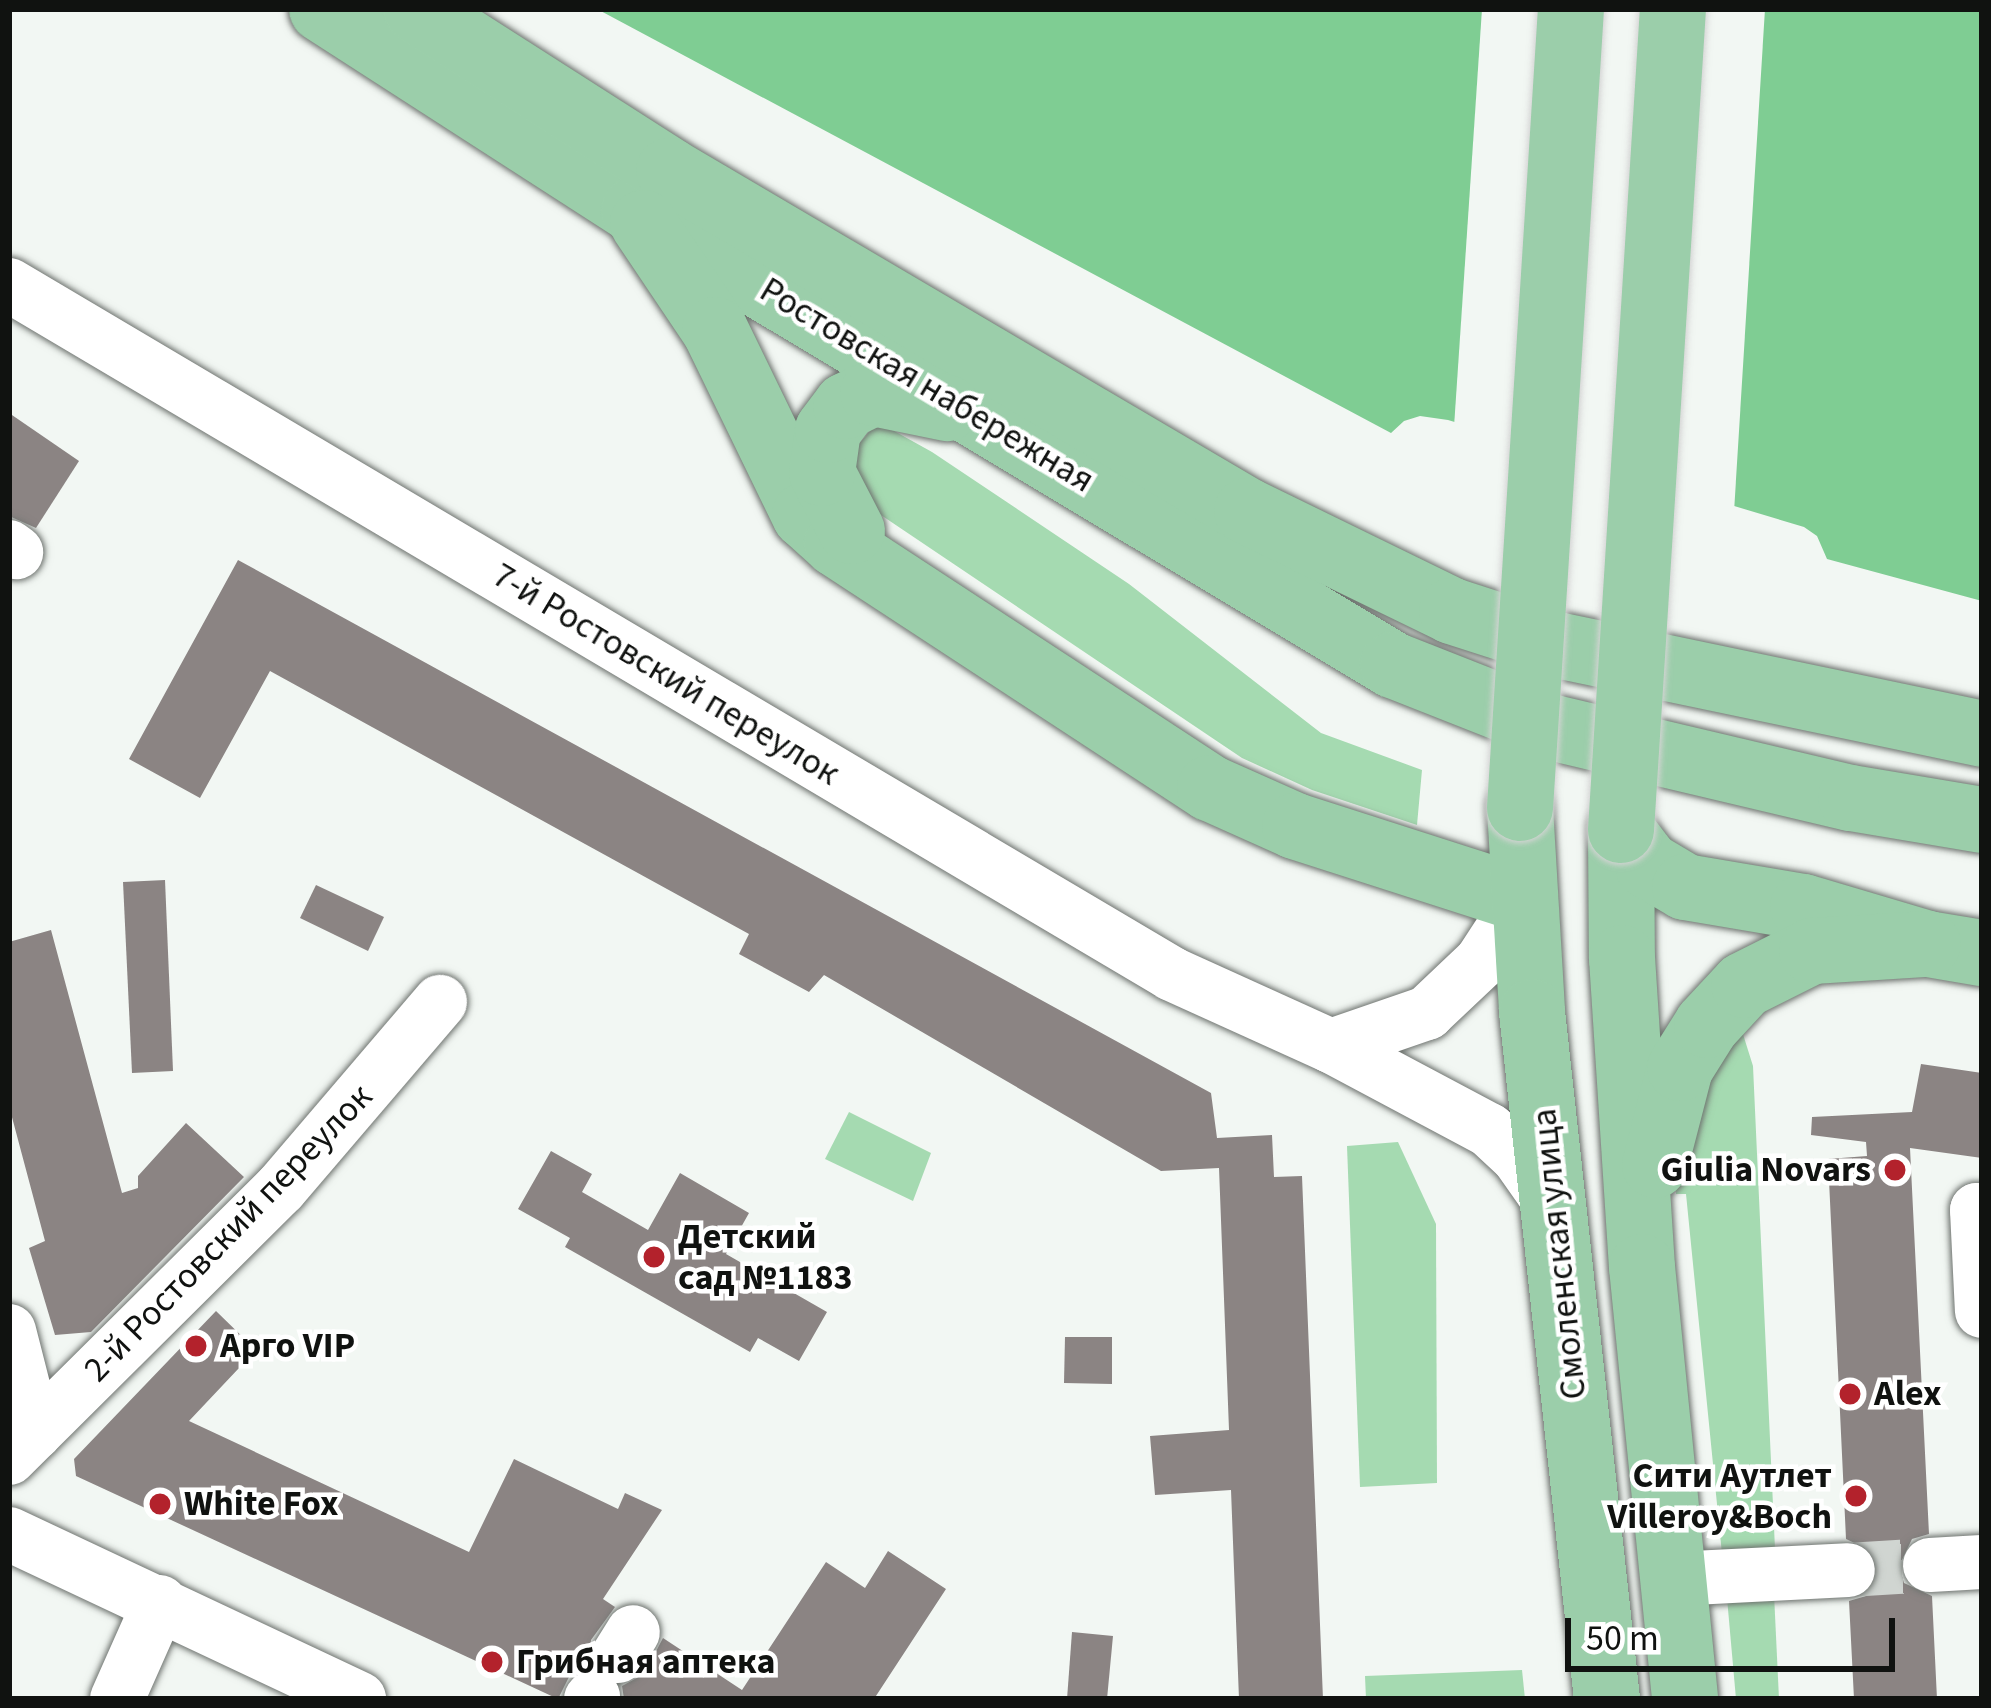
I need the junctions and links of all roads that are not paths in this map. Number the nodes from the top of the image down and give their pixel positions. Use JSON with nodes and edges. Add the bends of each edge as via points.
{"nodes":[{"id":1,"x":322,"y":9,"type":"edge"},
{"id":2,"x":416,"y":9,"type":"edge"},
{"id":3,"x":1571,"y":9,"type":"edge"},
{"id":4,"x":1673,"y":9,"type":"edge"},
{"id":5,"x":634,"y":210,"type":"junction"},
{"id":6,"x":9,"y":285,"type":"edge"},
{"id":7,"x":982,"y":417,"type":"junction"},
{"id":8,"x":901,"y":580,"type":"junction"},
{"id":9,"x":1982,"y":734,"type":"edge"},
{"id":10,"x":1982,"y":820,"type":"edge"},
{"id":11,"x":1621,"y":830,"type":"junction"},
{"id":12,"x":1522,"y":899,"type":"junction"},
{"id":13,"x":1955,"y":948,"type":"edge"},
{"id":14,"x":440,"y":1002,"type":"dead end"},
{"id":15,"x":1331,"y":1046,"type":"junction"},
{"id":16,"x":1554,"y":1208,"type":"junction"},
{"id":17,"x":1982,"y":1211,"type":"edge"},
{"id":18,"x":1642,"y":1267,"type":"junction"},
{"id":19,"x":1982,"y":1311,"type":"edge"},
{"id":20,"x":9,"y":1331,"type":"edge"},
{"id":21,"x":22,"y":1446,"type":"edge"},
{"id":22,"x":9,"y":1534,"type":"edge"},
{"id":23,"x":1848,"y":1570,"type":"tunnel mouth"},
{"id":24,"x":1673,"y":1579,"type":"junction"},
{"id":25,"x":160,"y":1602,"type":"junction"},
{"id":26,"x":117,"y":1699,"type":"edge"},
{"id":27,"x":359,"y":1699,"type":"edge"},
{"id":28,"x":1607,"y":1699,"type":"edge"},
{"id":29,"x":1685,"y":1699,"type":"edge"}],
"edges":[{"from":1,"to":5,"type":"main road","name":"Ростовская набережная"},
{"from":2,"to":9,"type":"main road","name":"Ростовская набережная","via":[[669,171],[1247,511],[1452,610],[1558,645]]},
{"from":3,"to":12,"type":"main road","name":"Смоленская улица","bridge":true,"via":[[1520,808]]},
{"from":4,"to":11,"type":"main road","bridge":true},
{"from":5,"to":7,"type":"main road","name":"Ростовская набережная"},
{"from":5,"to":8,"type":"main road","via":[[715,330],[805,515]]},
{"from":6,"to":15,"type":"street","name":"7-й Ростовский переулок","via":[[1172,974]]},
{"from":7,"to":8,"type":"main road","via":[[873,393],[846,406],[828,430],[822,473],[839,509]]},
{"from":7,"to":10,"type":"main road","name":"Ростовская набережная","via":[[1394,665],[1550,727],[1851,798]]},
{"from":8,"to":12,"type":"main road","via":[[1210,788],[1295,826]]},
{"from":11,"to":13,"type":"main road","via":[[1648,865],[1685,887]]},
{"from":11,"to":18,"type":"main road"},
{"from":12,"to":15,"type":"street","via":[[1481,962],[1427,1013]]},
{"from":12,"to":16,"type":"main road","name":"Смоленская улица"},
{"from":13,"to":18,"type":"main road","via":[[1846,946],[1778,964],[1744,986],[1680,1068],[1658,1135]]},
{"from":14,"to":21,"type":"street","name":"2-й Ростовский переулок","via":[[281,1187]]},
{"from":15,"to":16,"type":"street","name":"7-й Ростовский переулок","via":[[1489,1130]]},
{"from":16,"to":28,"type":"main road","name":"Смоленская улица"},
{"from":17,"to":19,"type":"street"},
{"from":18,"to":24,"type":"main road"},
{"from":20,"to":21,"type":"street"},
{"from":22,"to":25,"type":"street"},
{"from":23,"to":24,"type":"street"},
{"from":24,"to":29,"type":"main road"},
{"from":25,"to":26,"type":"street"},
{"from":25,"to":27,"type":"street"}]}
